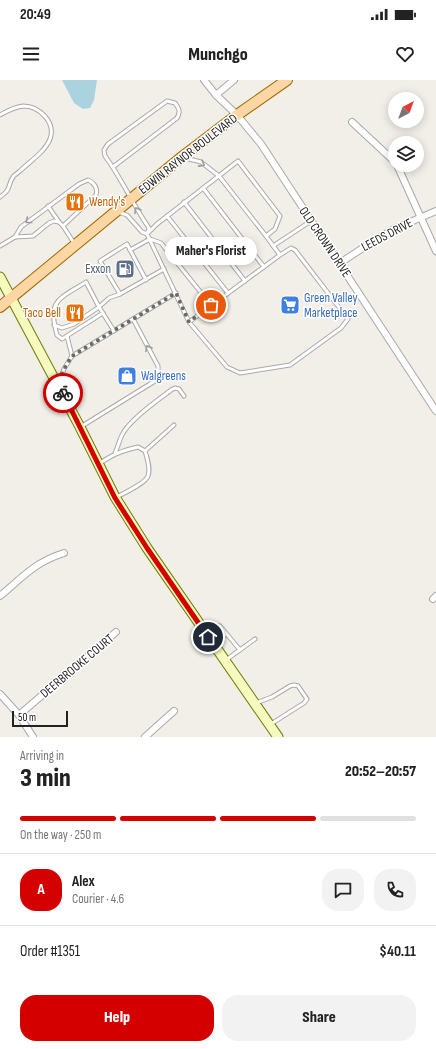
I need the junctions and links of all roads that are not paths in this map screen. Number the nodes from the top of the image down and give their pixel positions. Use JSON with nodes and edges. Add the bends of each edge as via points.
{"nodes":[{"id":1,"x":204,"y":80,"type":"edge"},
{"id":2,"x":234,"y":80,"type":"edge"},
{"id":3,"x":287,"y":80,"type":"edge"},
{"id":4,"x":216,"y":95,"type":"junction"},
{"id":5,"x":0,"y":115,"type":"edge"},
{"id":6,"x":237,"y":115,"type":"junction"},
{"id":7,"x":352,"y":122,"type":"dead end"},
{"id":8,"x":388,"y":155,"type":"edge"},
{"id":9,"x":182,"y":158,"type":"junction"},
{"id":10,"x":113,"y":167,"type":"junction"},
{"id":11,"x":401,"y":172,"type":"edge"},
{"id":12,"x":219,"y":176,"type":"junction"},
{"id":13,"x":203,"y":188,"type":"junction"},
{"id":14,"x":0,"y":197,"type":"edge"},
{"id":15,"x":131,"y":199,"type":"junction"},
{"id":16,"x":184,"y":202,"type":"junction"},
{"id":17,"x":48,"y":206,"type":"junction"},
{"id":18,"x":436,"y":210,"type":"edge"},
{"id":19,"x":116,"y":211,"type":"junction"},
{"id":20,"x":167,"y":216,"type":"junction"},
{"id":21,"x":421,"y":217,"type":"junction"},
{"id":22,"x":311,"y":221,"type":"junction"},
{"id":23,"x":59,"y":222,"type":"junction"},
{"id":24,"x":63,"y":226,"type":"junction"},
{"id":25,"x":147,"y":234,"type":"junction"},
{"id":26,"x":266,"y":236,"type":"junction"},
{"id":27,"x":15,"y":237,"type":"junction"},
{"id":28,"x":150,"y":239,"type":"junction"},
{"id":29,"x":75,"y":245,"type":"junction"},
{"id":30,"x":0,"y":246,"type":"edge"},
{"id":31,"x":273,"y":246,"type":"junction"},
{"id":32,"x":130,"y":250,"type":"junction"},
{"id":33,"x":436,"y":251,"type":"edge"},
{"id":34,"x":280,"y":255,"type":"junction"},
{"id":35,"x":340,"y":263,"type":"junction"},
{"id":36,"x":264,"y":267,"type":"junction"},
{"id":37,"x":164,"y":269,"type":"junction"},
{"id":38,"x":0,"y":277,"type":"edge"},
{"id":39,"x":146,"y":280,"type":"junction"},
{"id":40,"x":246,"y":280,"type":"junction"},
{"id":41,"x":176,"y":293,"type":"junction"},
{"id":42,"x":228,"y":293,"type":"junction"},
{"id":43,"x":120,"y":294,"type":"junction"},
{"id":44,"x":11,"y":298,"type":"junction"},
{"id":45,"x":211,"y":305,"type":"junction"},
{"id":46,"x":0,"y":307,"type":"edge"},
{"id":47,"x":99,"y":307,"type":"junction"},
{"id":48,"x":103,"y":313,"type":"junction"},
{"id":49,"x":133,"y":319,"type":"junction"},
{"id":50,"x":189,"y":322,"type":"junction"},
{"id":51,"x":54,"y":325,"type":"junction"},
{"id":52,"x":114,"y":330,"type":"junction"},
{"id":53,"x":67,"y":336,"type":"junction"},
{"id":54,"x":72,"y":356,"type":"junction"},
{"id":55,"x":58,"y":384,"type":"junction"},
{"id":56,"x":184,"y":396,"type":"dead end"},
{"id":57,"x":436,"y":411,"type":"edge"},
{"id":58,"x":174,"y":425,"type":"dead end"},
{"id":59,"x":80,"y":427,"type":"junction"},
{"id":60,"x":145,"y":451,"type":"junction"},
{"id":61,"x":115,"y":453,"type":"junction"},
{"id":62,"x":98,"y":464,"type":"junction"},
{"id":63,"x":115,"y":498,"type":"junction"},
{"id":64,"x":64,"y":552,"type":"dead end"},
{"id":65,"x":0,"y":596,"type":"edge"},
{"id":66,"x":203,"y":630,"type":"junction"},
{"id":67,"x":116,"y":632,"type":"dead end"},
{"id":68,"x":226,"y":634,"type":"junction"},
{"id":69,"x":254,"y":639,"type":"dead end"},
{"id":70,"x":213,"y":644,"type":"junction"},
{"id":71,"x":240,"y":650,"type":"junction"},
{"id":72,"x":225,"y":662,"type":"junction"},
{"id":73,"x":0,"y":694,"type":"edge"},
{"id":74,"x":254,"y":704,"type":"junction"},
{"id":75,"x":174,"y":711,"type":"dead end"},
{"id":76,"x":19,"y":715,"type":"junction"},
{"id":77,"x":269,"y":725,"type":"junction"},
{"id":78,"x":33,"y":737,"type":"edge"},
{"id":79,"x":145,"y":737,"type":"edge"},
{"id":80,"x":278,"y":737,"type":"edge"}],
"edges":[{"from":1,"to":4,"type":"street","name":"OLD CROWN DRIVE"},
{"from":2,"to":4,"type":"street"},
{"from":3,"to":6,"type":"main road","name":"EDWIN RAYNOR BOULEVARD"},
{"from":4,"to":6,"type":"street","name":"OLD CROWN DRIVE"},
{"from":5,"to":14,"type":"lane","via":[[10,109],[31,107],[47,118],[51,133],[43,150],[13,177],[10,189]]},
{"from":6,"to":9,"type":"main road","name":"EDWIN RAYNOR BOULEVARD"},
{"from":6,"to":22,"type":"street","name":"OLD CROWN DRIVE","via":[[261,144]]},
{"from":7,"to":8,"type":"street"},
{"from":9,"to":12,"type":"lane","one_way":true,"via":[[201,162]]},
{"from":9,"to":15,"type":"main road","name":"EDWIN RAYNOR BOULEVARD"},
{"from":10,"to":10,"type":"lane","via":[[104,150],[108,144],[168,101],[175,103],[180,109],[177,118]]},
{"from":10,"to":15,"type":"lane"},
{"from":11,"to":21,"type":"street"},
{"from":12,"to":13,"type":"lane"},
{"from":12,"to":26,"type":"lane"},
{"from":12,"to":26,"type":"lane","via":[[238,161],[280,216],[275,229]]},
{"from":13,"to":16,"type":"lane"},
{"from":13,"to":36,"type":"lane"},
{"from":15,"to":19,"type":"main road","name":"EDWIN RAYNOR BOULEVARD"},
{"from":25,"to":15,"type":"lane","one_way":true,"via":[[149,228]]},
{"from":16,"to":20,"type":"lane"},
{"from":16,"to":40,"type":"lane"},
{"from":17,"to":23,"type":"lane"},
{"from":17,"to":24,"type":"lane","via":[[83,181],[88,180],[95,186],[97,191],[93,199]]},
{"from":17,"to":27,"type":"lane","one_way":true,"via":[[21,227]]},
{"from":18,"to":21,"type":"street","name":"LEEDS DRIVE"},
{"from":19,"to":25,"type":"lane","via":[[127,215]]},
{"from":19,"to":29,"type":"main road","name":"EDWIN RAYNOR BOULEVARD"},
{"from":20,"to":25,"type":"lane"},
{"from":20,"to":42,"type":"lane"},
{"from":21,"to":33,"type":"street"},
{"from":21,"to":35,"type":"street","name":"LEEDS DRIVE","via":[[375,240]]},
{"from":22,"to":31,"type":"lane"},
{"from":22,"to":35,"type":"street","name":"OLD CROWN DRIVE"},
{"from":23,"to":24,"type":"lane"},
{"from":23,"to":27,"type":"lane","via":[[49,223],[33,236]]},
{"from":24,"to":29,"type":"lane"},
{"from":25,"to":28,"type":"lane"},
{"from":26,"to":31,"type":"lane"},
{"from":27,"to":30,"type":"lane"},
{"from":28,"to":32,"type":"lane"},
{"from":28,"to":37,"type":"lane"},
{"from":28,"to":45,"type":"lane","via":[[161,243]]},
{"from":29,"to":44,"type":"main road","name":"EDWIN RAYNOR BOULEVARD"},
{"from":31,"to":34,"type":"lane"},
{"from":32,"to":39,"type":"lane"},
{"from":32,"to":43,"type":"lane","via":[[127,244],[100,261]]},
{"from":34,"to":36,"type":"lane"},
{"from":34,"to":50,"type":"lane","via":[[292,248],[295,250],[348,319],[341,328],[290,365],[240,373],[228,367]]},
{"from":35,"to":57,"type":"street","name":"OLD CROWN DRIVE"},
{"from":36,"to":40,"type":"lane"},
{"from":37,"to":39,"type":"lane"},
{"from":37,"to":41,"type":"lane"},
{"from":38,"to":44,"type":"main road"},
{"from":39,"to":43,"type":"lane"},
{"from":40,"to":42,"type":"lane"},
{"from":41,"to":49,"type":"lane"},
{"from":41,"to":50,"type":"lane"},
{"from":42,"to":45,"type":"lane"},
{"from":43,"to":47,"type":"lane","via":[[109,298]]},
{"from":44,"to":46,"type":"main road","name":"EDWIN RAYNOR BOULEVARD"},
{"from":44,"to":55,"type":"main road"},
{"from":45,"to":50,"type":"lane"},
{"from":47,"to":48,"type":"lane"},
{"from":47,"to":51,"type":"lane","via":[[74,324],[62,328]]},
{"from":47,"to":51,"type":"lane","via":[[86,282],[59,299],[52,312]]},
{"from":48,"to":52,"type":"lane"},
{"from":48,"to":53,"type":"lane"},
{"from":49,"to":52,"type":"lane"},
{"from":59,"to":49,"type":"lane","one_way":true,"via":[[155,381],[158,375],[158,366]]},
{"from":51,"to":53,"type":"lane","via":[[57,335],[62,339]]},
{"from":52,"to":54,"type":"lane"},
{"from":53,"to":54,"type":"lane"},
{"from":54,"to":55,"type":"lane"},
{"from":55,"to":59,"type":"main road"},
{"from":56,"to":61,"type":"lane","via":[[175,388],[147,409],[127,428]]},
{"from":58,"to":60,"type":"lane"},
{"from":59,"to":62,"type":"main road"},
{"from":60,"to":61,"type":"lane","via":[[138,447]]},
{"from":60,"to":63,"type":"lane","via":[[149,467],[148,476]]},
{"from":61,"to":62,"type":"lane"},
{"from":62,"to":63,"type":"main road"},
{"from":63,"to":66,"type":"main road"},
{"from":64,"to":65,"type":"street","via":[[34,566]]},
{"from":66,"to":68,"type":"lane","via":[[212,625],[220,626]]},
{"from":66,"to":70,"type":"main road"},
{"from":67,"to":76,"type":"street","name":"DEERBROOKE COURT"},
{"from":68,"to":70,"type":"lane"},
{"from":68,"to":71,"type":"lane"},
{"from":69,"to":71,"type":"lane"},
{"from":70,"to":72,"type":"main road"},
{"from":71,"to":72,"type":"lane"},
{"from":72,"to":74,"type":"main road"},
{"from":73,"to":76,"type":"street"},
{"from":74,"to":77,"type":"main road"},
{"from":74,"to":77,"type":"lane","via":[[290,686],[298,686],[307,699]]},
{"from":75,"to":79,"type":"street"},
{"from":76,"to":78,"type":"street"},
{"from":77,"to":80,"type":"main road"}]}
